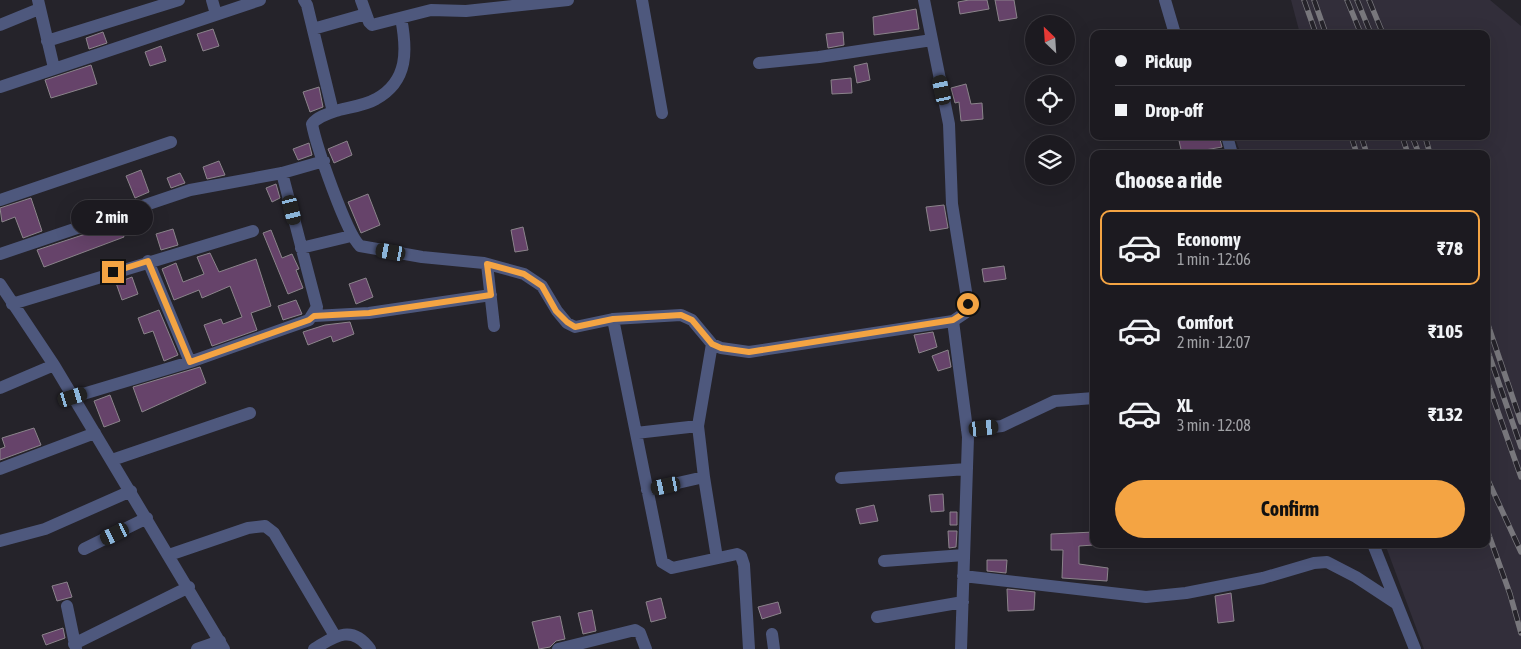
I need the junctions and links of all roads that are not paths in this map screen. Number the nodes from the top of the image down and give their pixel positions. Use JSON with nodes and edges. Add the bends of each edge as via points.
{"nodes":[{"id":1,"x":179,"y":0,"type":"edge"},
{"id":2,"x":212,"y":0,"type":"edge"},
{"id":3,"x":260,"y":0,"type":"edge"},
{"id":4,"x":304,"y":0,"type":"edge"},
{"id":5,"x":361,"y":0,"type":"edge"},
{"id":6,"x":568,"y":0,"type":"edge"},
{"id":7,"x":642,"y":0,"type":"edge"},
{"id":8,"x":924,"y":0,"type":"edge"},
{"id":9,"x":1165,"y":0,"type":"edge"},
{"id":10,"x":38,"y":5,"type":"edge"},
{"id":11,"x":216,"y":14,"type":"junction"},
{"id":12,"x":366,"y":14,"type":"junction"},
{"id":13,"x":401,"y":18,"type":"junction"},
{"id":14,"x":0,"y":25,"type":"edge"},
{"id":15,"x":313,"y":29,"type":"junction"},
{"id":16,"x":1173,"y":30,"type":"edge"},
{"id":17,"x":932,"y":40,"type":"junction"},
{"id":18,"x":47,"y":41,"type":"junction"},
{"id":19,"x":759,"y":63,"type":"dead end"},
{"id":20,"x":54,"y":68,"type":"junction"},
{"id":21,"x":0,"y":87,"type":"edge"},
{"id":22,"x":333,"y":112,"type":"junction"},
{"id":23,"x":662,"y":113,"type":"dead end"},
{"id":24,"x":170,"y":142,"type":"dead end"},
{"id":25,"x":324,"y":161,"type":"junction"},
{"id":26,"x":282,"y":173,"type":"junction"},
{"id":27,"x":0,"y":200,"type":"edge"},
{"id":28,"x":253,"y":232,"type":"dead end"},
{"id":29,"x":351,"y":236,"type":"junction"},
{"id":30,"x":301,"y":248,"type":"junction"},
{"id":31,"x":0,"y":254,"type":"edge"},
{"id":32,"x":148,"y":261,"type":"junction"},
{"id":33,"x":487,"y":264,"type":"junction"},
{"id":34,"x":5,"y":295,"type":"edge"},
{"id":35,"x":491,"y":295,"type":"junction"},
{"id":36,"x":314,"y":316,"type":"junction"},
{"id":37,"x":613,"y":319,"type":"junction"},
{"id":38,"x":953,"y":320,"type":"junction"},
{"id":39,"x":494,"y":326,"type":"dead end"},
{"id":40,"x":712,"y":344,"type":"junction"},
{"id":41,"x":190,"y":362,"type":"junction"},
{"id":42,"x":54,"y":365,"type":"junction"},
{"id":43,"x":0,"y":388,"type":"edge"},
{"id":44,"x":73,"y":397,"type":"junction"},
{"id":45,"x":1090,"y":398,"type":"edge"},
{"id":46,"x":250,"y":413,"type":"dead end"},
{"id":47,"x":698,"y":426,"type":"junction"},
{"id":48,"x":967,"y":430,"type":"junction"},
{"id":49,"x":95,"y":433,"type":"junction"},
{"id":50,"x":636,"y":433,"type":"junction"},
{"id":51,"x":112,"y":460,"type":"junction"},
{"id":52,"x":967,"y":468,"type":"junction"},
{"id":53,"x":0,"y":469,"type":"edge"},
{"id":54,"x":704,"y":477,"type":"junction"},
{"id":55,"x":841,"y":478,"type":"dead end"},
{"id":56,"x":647,"y":490,"type":"junction"},
{"id":57,"x":130,"y":491,"type":"junction"},
{"id":58,"x":147,"y":518,"type":"junction"},
{"id":59,"x":0,"y":541,"type":"edge"},
{"id":60,"x":1375,"y":548,"type":"edge"},
{"id":61,"x":84,"y":549,"type":"dead end"},
{"id":62,"x":169,"y":555,"type":"junction"},
{"id":63,"x":964,"y":555,"type":"junction"},
{"id":64,"x":717,"y":558,"type":"junction"},
{"id":65,"x":884,"y":561,"type":"dead end"},
{"id":66,"x":963,"y":576,"type":"junction"},
{"id":67,"x":189,"y":587,"type":"junction"},
{"id":68,"x":963,"y":602,"type":"junction"},
{"id":69,"x":1397,"y":604,"type":"junction"},
{"id":70,"x":66,"y":606,"type":"dead end"},
{"id":71,"x":877,"y":617,"type":"dead end"},
{"id":72,"x":772,"y":634,"type":"dead end"},
{"id":73,"x":335,"y":636,"type":"junction"},
{"id":74,"x":222,"y":645,"type":"edge"},
{"id":75,"x":75,"y":646,"type":"edge"},
{"id":76,"x":196,"y":649,"type":"edge"},
{"id":77,"x":314,"y":649,"type":"edge"},
{"id":78,"x":370,"y":649,"type":"edge"},
{"id":79,"x":558,"y":649,"type":"edge"},
{"id":80,"x":646,"y":649,"type":"edge"},
{"id":81,"x":750,"y":649,"type":"edge"},
{"id":82,"x":774,"y":649,"type":"edge"},
{"id":83,"x":961,"y":649,"type":"edge"},
{"id":84,"x":1415,"y":649,"type":"edge"}],
"edges":[{"from":1,"to":18,"type":"street"},
{"from":2,"to":11,"type":"street"},
{"from":3,"to":11,"type":"street"},
{"from":4,"to":15,"type":"street"},
{"from":5,"to":12,"type":"street"},
{"from":6,"to":13,"type":"street","via":[[466,11],[431,10]]},
{"from":7,"to":23,"type":"street"},
{"from":8,"to":17,"type":"street"},
{"from":9,"to":16,"type":"street"},
{"from":10,"to":14,"type":"street"},
{"from":10,"to":18,"type":"street"},
{"from":11,"to":20,"type":"street"},
{"from":12,"to":13,"type":"street","via":[[372,25]]},
{"from":12,"to":15,"type":"street"},
{"from":13,"to":22,"type":"street","via":[[406,57],[393,85],[375,100]]},
{"from":15,"to":22,"type":"street"},
{"from":17,"to":19,"type":"street"},
{"from":17,"to":38,"type":"street","via":[[949,124],[952,204],[968,304],[964,313]]},
{"from":18,"to":20,"type":"street"},
{"from":20,"to":21,"type":"street"},
{"from":22,"to":25,"type":"street","via":[[312,124]]},
{"from":24,"to":27,"type":"street"},
{"from":25,"to":26,"type":"street"},
{"from":25,"to":29,"type":"street"},
{"from":26,"to":30,"type":"street"},
{"from":26,"to":31,"type":"street","via":[[190,190]]},
{"from":28,"to":32,"type":"street"},
{"from":29,"to":30,"type":"street"},
{"from":29,"to":33,"type":"street","via":[[360,246]]},
{"from":30,"to":36,"type":"street","via":[[316,307]]},
{"from":32,"to":34,"type":"street"},
{"from":32,"to":41,"type":"street"},
{"from":33,"to":35,"type":"street"},
{"from":33,"to":37,"type":"street","via":[[524,274],[542,286],[556,311],[575,327]]},
{"from":34,"to":42,"type":"street"},
{"from":35,"to":36,"type":"street","via":[[369,313]]},
{"from":35,"to":39,"type":"street"},
{"from":36,"to":41,"type":"street"},
{"from":37,"to":40,"type":"street","via":[[681,315],[692,320]]},
{"from":37,"to":50,"type":"street"},
{"from":38,"to":40,"type":"street","via":[[749,352]]},
{"from":38,"to":48,"type":"street"},
{"from":40,"to":47,"type":"street"},
{"from":41,"to":44,"type":"street"},
{"from":42,"to":43,"type":"street"},
{"from":42,"to":44,"type":"street"},
{"from":44,"to":49,"type":"street"},
{"from":45,"to":48,"type":"street","via":[[1055,401],[1002,426]]},
{"from":46,"to":51,"type":"street"},
{"from":47,"to":50,"type":"street"},
{"from":47,"to":54,"type":"street"},
{"from":48,"to":52,"type":"street"},
{"from":49,"to":51,"type":"street"},
{"from":49,"to":53,"type":"street"},
{"from":50,"to":56,"type":"street"},
{"from":51,"to":57,"type":"street"},
{"from":52,"to":55,"type":"street"},
{"from":52,"to":63,"type":"street"},
{"from":54,"to":56,"type":"street"},
{"from":54,"to":64,"type":"street"},
{"from":56,"to":64,"type":"street","via":[[662,562],[666,566],[672,568]]},
{"from":57,"to":58,"type":"street"},
{"from":57,"to":59,"type":"street","via":[[45,529]]},
{"from":58,"to":61,"type":"street"},
{"from":58,"to":62,"type":"street"},
{"from":60,"to":69,"type":"street"},
{"from":62,"to":67,"type":"street"},
{"from":62,"to":73,"type":"street","via":[[248,528],[265,526],[274,533]]},
{"from":63,"to":65,"type":"street"},
{"from":63,"to":66,"type":"street"},
{"from":64,"to":81,"type":"street","via":[[742,556]]},
{"from":66,"to":68,"type":"street"},
{"from":66,"to":69,"type":"street","via":[[1146,597],[1186,593],[1327,562]]},
{"from":67,"to":74,"type":"street"},
{"from":67,"to":75,"type":"street"},
{"from":68,"to":71,"type":"street"},
{"from":68,"to":83,"type":"street"},
{"from":69,"to":84,"type":"street"},
{"from":70,"to":75,"type":"street"},
{"from":72,"to":82,"type":"street"},
{"from":73,"to":77,"type":"street"},
{"from":73,"to":78,"type":"street","via":[[352,634]]},
{"from":74,"to":76,"type":"street"},
{"from":79,"to":80,"type":"street","via":[[635,630],[640,633]]}]}
